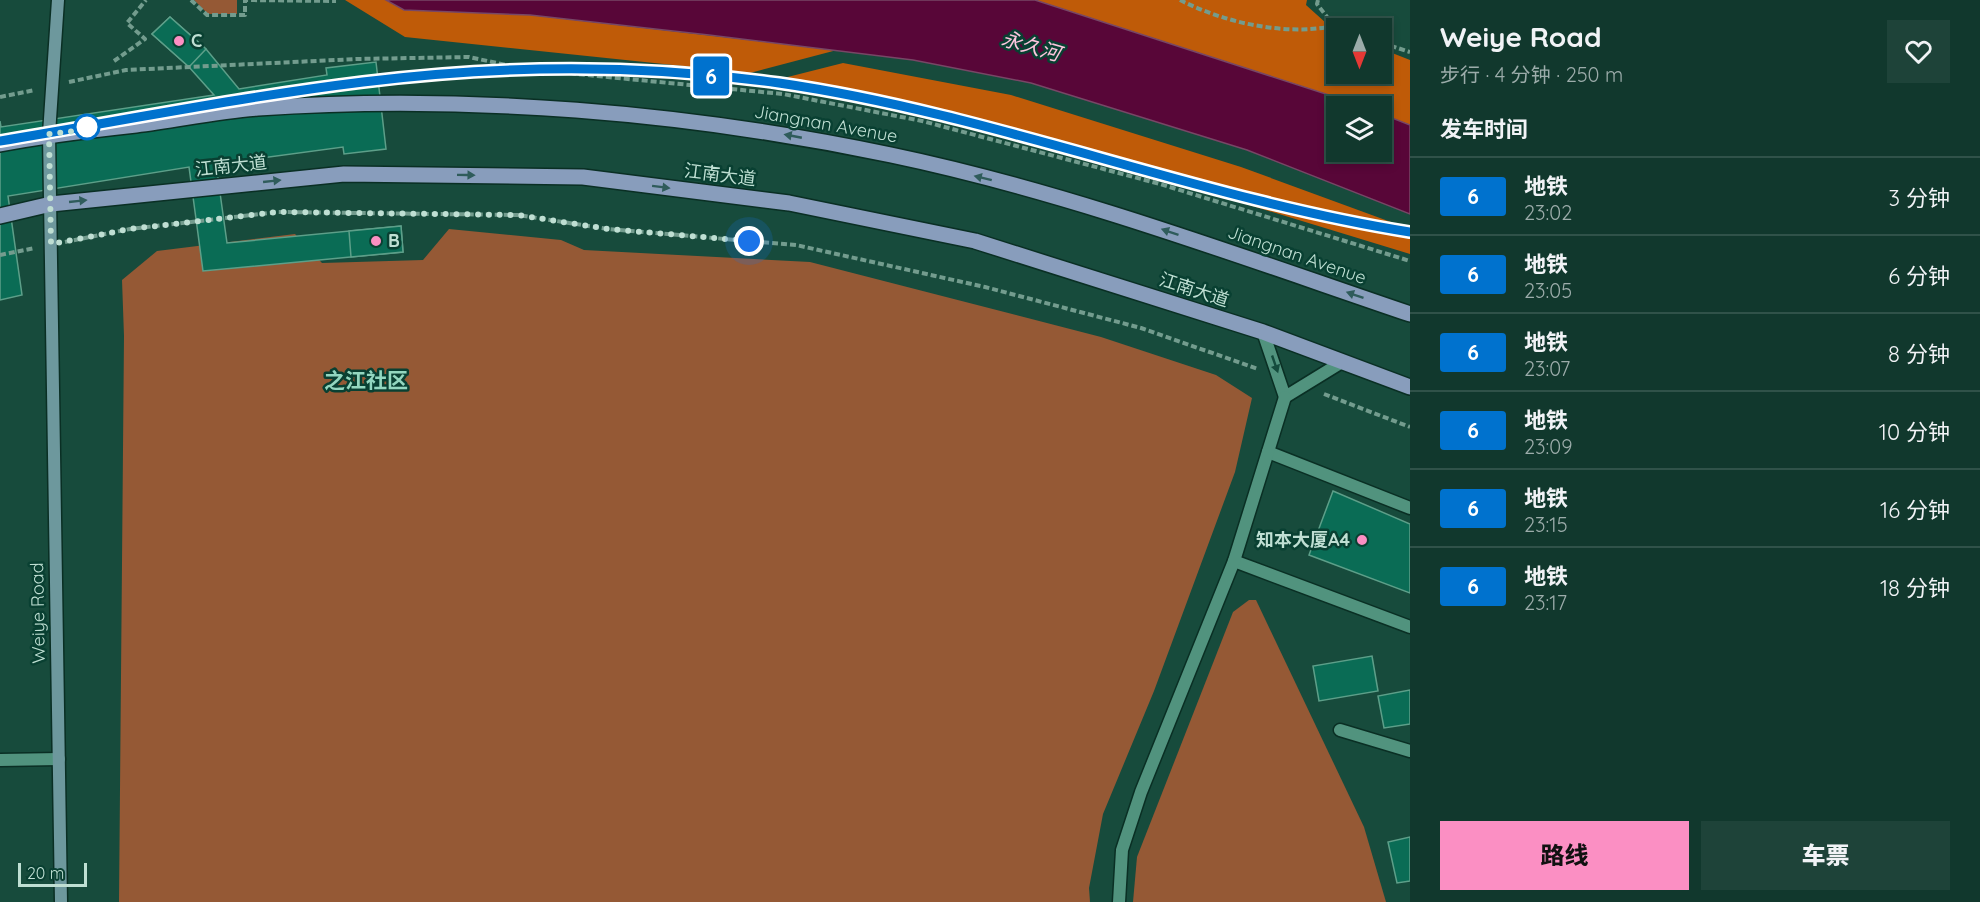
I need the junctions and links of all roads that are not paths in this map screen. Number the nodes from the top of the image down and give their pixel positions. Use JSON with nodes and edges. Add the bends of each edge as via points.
{"nodes":[{"id":1,"x":58,"y":0,"type":"edge"},
{"id":2,"x":49,"y":134,"type":"junction"},
{"id":3,"x":0,"y":144,"type":"edge"},
{"id":4,"x":51,"y":204,"type":"junction"},
{"id":5,"x":0,"y":216,"type":"edge"},
{"id":6,"x":1410,"y":314,"type":"edge"},
{"id":7,"x":1263,"y":332,"type":"junction"},
{"id":8,"x":1342,"y":362,"type":"junction"},
{"id":9,"x":1410,"y":387,"type":"edge"},
{"id":10,"x":1286,"y":397,"type":"junction"},
{"id":11,"x":1268,"y":452,"type":"junction"},
{"id":12,"x":1410,"y":508,"type":"edge"},
{"id":13,"x":1233,"y":561,"type":"junction"},
{"id":14,"x":1410,"y":627,"type":"edge"},
{"id":15,"x":1340,"y":730,"type":"dead end"},
{"id":16,"x":1410,"y":751,"type":"edge"},
{"id":17,"x":0,"y":759,"type":"edge"},
{"id":18,"x":59,"y":759,"type":"junction"},
{"id":19,"x":61,"y":902,"type":"edge"},
{"id":20,"x":1119,"y":902,"type":"edge"}],
"edges":[{"from":1,"to":2,"type":"main road","name":"Weiye Road"},
{"from":2,"to":3,"type":"main road","name":"Jiangnan Avenue"},
{"from":2,"to":4,"type":"main road","name":"Weiye Road"},
{"from":6,"to":2,"type":"main road","name":"Jiangnan Avenue","one_way":true,"via":[[1154,227],[1024,188],[778,133],[536,106],[399,104],[256,109]]},
{"from":4,"to":5,"type":"main road","name":"江南大道"},
{"from":4,"to":7,"type":"main road","name":"江南大道","one_way":true,"via":[[344,174],[584,177],[789,203],[975,241]]},
{"from":4,"to":18,"type":"main road","name":"Weiye Road"},
{"from":7,"to":8,"type":"main road","name":"江南大道"},
{"from":7,"to":10,"type":"street","one_way":true},
{"from":8,"to":9,"type":"main road","name":"江南大道"},
{"from":8,"to":10,"type":"street"},
{"from":10,"to":11,"type":"street"},
{"from":11,"to":12,"type":"street"},
{"from":11,"to":13,"type":"street"},
{"from":13,"to":14,"type":"street"},
{"from":13,"to":20,"type":"street","via":[[1141,792],[1122,850]]},
{"from":15,"to":16,"type":"street"},
{"from":17,"to":18,"type":"street"},
{"from":18,"to":19,"type":"main road","name":"Weiye Road"}]}
